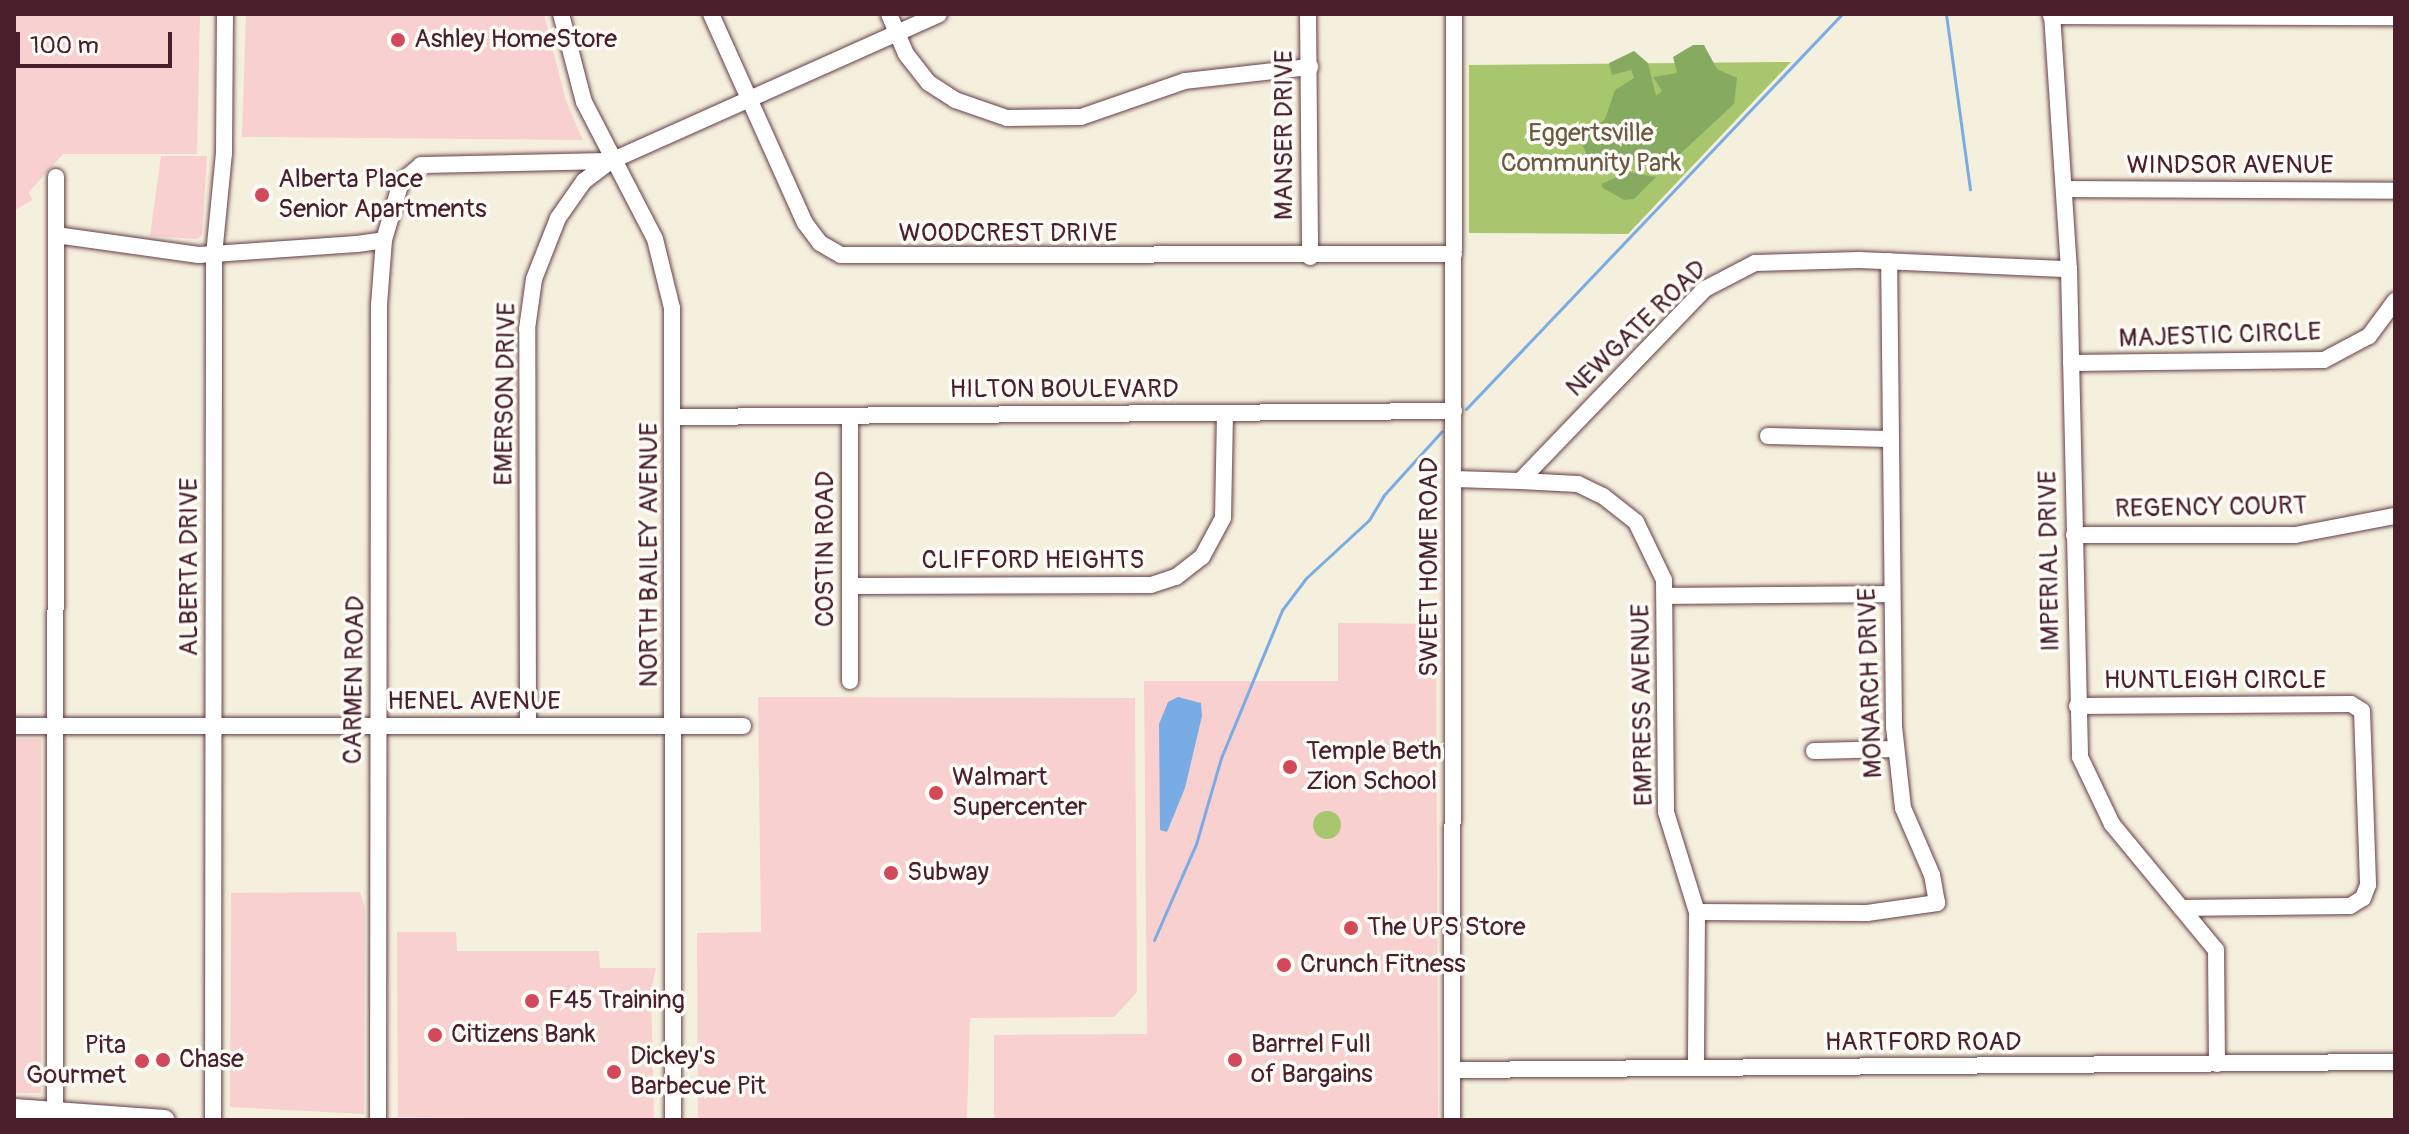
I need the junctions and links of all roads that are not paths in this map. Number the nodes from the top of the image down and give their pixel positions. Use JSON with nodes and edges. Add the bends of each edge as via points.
{"nodes":[{"id":1,"x":225,"y":14,"type":"edge"},
{"id":2,"x":561,"y":14,"type":"edge"},
{"id":3,"x":711,"y":14,"type":"edge"},
{"id":4,"x":889,"y":14,"type":"edge"},
{"id":5,"x":939,"y":14,"type":"edge"},
{"id":6,"x":1308,"y":14,"type":"edge"},
{"id":7,"x":1454,"y":14,"type":"edge"},
{"id":8,"x":2052,"y":15,"type":"edge"},
{"id":9,"x":2395,"y":17,"type":"edge"},
{"id":10,"x":897,"y":33,"type":"junction"},
{"id":11,"x":1310,"y":67,"type":"junction"},
{"id":12,"x":748,"y":100,"type":"junction"},
{"id":13,"x":611,"y":161,"type":"junction"},
{"id":14,"x":56,"y":177,"type":"dead end"},
{"id":15,"x":2064,"y":189,"type":"junction"},
{"id":16,"x":2395,"y":191,"type":"edge"},
{"id":17,"x":56,"y":235,"type":"junction"},
{"id":18,"x":384,"y":240,"type":"junction"},
{"id":19,"x":1454,"y":254,"type":"junction"},
{"id":20,"x":214,"y":255,"type":"junction"},
{"id":21,"x":1310,"y":257,"type":"junction"},
{"id":22,"x":1889,"y":261,"type":"junction"},
{"id":23,"x":2069,"y":269,"type":"junction"},
{"id":24,"x":2395,"y":301,"type":"edge"},
{"id":25,"x":2071,"y":363,"type":"junction"},
{"id":26,"x":1454,"y":411,"type":"junction"},
{"id":27,"x":1225,"y":413,"type":"junction"},
{"id":28,"x":850,"y":416,"type":"junction"},
{"id":29,"x":675,"y":417,"type":"junction"},
{"id":30,"x":1768,"y":436,"type":"dead end"},
{"id":31,"x":1890,"y":439,"type":"junction"},
{"id":32,"x":1454,"y":479,"type":"junction"},
{"id":33,"x":1520,"y":481,"type":"junction"},
{"id":34,"x":2395,"y":516,"type":"edge"},
{"id":35,"x":2074,"y":535,"type":"junction"},
{"id":36,"x":850,"y":586,"type":"junction"},
{"id":37,"x":1892,"y":594,"type":"junction"},
{"id":38,"x":1666,"y":596,"type":"junction"},
{"id":39,"x":850,"y":681,"type":"dead end"},
{"id":40,"x":2077,"y":706,"type":"junction"},
{"id":41,"x":14,"y":726,"type":"edge"},
{"id":42,"x":55,"y":726,"type":"junction"},
{"id":43,"x":213,"y":726,"type":"junction"},
{"id":44,"x":378,"y":726,"type":"junction"},
{"id":45,"x":528,"y":726,"type":"junction"},
{"id":46,"x":674,"y":726,"type":"junction"},
{"id":47,"x":743,"y":726,"type":"dead end"},
{"id":48,"x":1896,"y":749,"type":"junction"},
{"id":49,"x":1814,"y":751,"type":"dead end"},
{"id":50,"x":2181,"y":908,"type":"junction"},
{"id":51,"x":1697,"y":912,"type":"junction"},
{"id":52,"x":2395,"y":1062,"type":"edge"},
{"id":53,"x":2217,"y":1064,"type":"junction"},
{"id":54,"x":1696,"y":1066,"type":"junction"},
{"id":55,"x":1452,"y":1070,"type":"junction"},
{"id":56,"x":14,"y":1109,"type":"edge"},
{"id":57,"x":55,"y":1112,"type":"junction"},
{"id":58,"x":165,"y":1120,"type":"edge"},
{"id":59,"x":213,"y":1120,"type":"edge"},
{"id":60,"x":378,"y":1120,"type":"edge"},
{"id":61,"x":673,"y":1120,"type":"edge"},
{"id":62,"x":1452,"y":1120,"type":"edge"}],
"edges":[{"from":1,"to":20,"type":"street","name":"ALBERTA DRIVE","via":[[224,153]]},
{"from":2,"to":13,"type":"street","name":"NORTH BAILEY AVENUE","via":[[577,81]]},
{"from":3,"to":12,"type":"street","name":"WOODCREST DRIVE"},
{"from":4,"to":10,"type":"street"},
{"from":5,"to":10,"type":"street","name":"EMERSON DRIVE"},
{"from":6,"to":11,"type":"street","name":"MANSER DRIVE"},
{"from":7,"to":19,"type":"street","name":"SWEET HOME ROAD"},
{"from":8,"to":9,"type":"street"},
{"from":8,"to":15,"type":"street","name":"IMPERIAL DRIVE"},
{"from":10,"to":11,"type":"street","via":[[915,67],[942,93],[988,113],[1029,120],[1081,117],[1185,81]]},
{"from":10,"to":12,"type":"street","name":"EMERSON DRIVE"},
{"from":11,"to":21,"type":"street","name":"MANSER DRIVE"},
{"from":12,"to":13,"type":"street","name":"EMERSON DRIVE"},
{"from":12,"to":21,"type":"street","name":"WOODCREST DRIVE","via":[[805,223],[820,243],[841,255]]},
{"from":13,"to":18,"type":"street","name":"CARMEN ROAD","via":[[421,165],[401,182]]},
{"from":13,"to":29,"type":"street","name":"NORTH BAILEY AVENUE","via":[[655,239],[669,283]]},
{"from":13,"to":45,"type":"street","name":"EMERSON DRIVE","via":[[570,199],[548,238],[534,279],[526,352]]},
{"from":14,"to":17,"type":"street"},
{"from":15,"to":16,"type":"street","name":"WINDSOR AVENUE"},
{"from":15,"to":23,"type":"street","name":"IMPERIAL DRIVE"},
{"from":17,"to":20,"type":"street"},
{"from":17,"to":42,"type":"street"},
{"from":18,"to":20,"type":"street"},
{"from":18,"to":44,"type":"street","name":"CARMEN ROAD"},
{"from":19,"to":21,"type":"street","name":"WOODCREST DRIVE"},
{"from":19,"to":26,"type":"street","name":"SWEET HOME ROAD"},
{"from":20,"to":43,"type":"street","name":"ALBERTA DRIVE"},
{"from":22,"to":23,"type":"street","name":"NEWGATE ROAD"},
{"from":22,"to":31,"type":"street","name":"MONARCH DRIVE"},
{"from":22,"to":33,"type":"street","name":"NEWGATE ROAD","via":[[1772,260],[1720,278]]},
{"from":23,"to":25,"type":"street","name":"IMPERIAL DRIVE"},
{"from":24,"to":25,"type":"street","name":"MAJESTIC CIRCLE","via":[[2369,336],[2324,360]]},
{"from":25,"to":35,"type":"street","name":"IMPERIAL DRIVE"},
{"from":26,"to":27,"type":"street","name":"HILTON BOULEVARD"},
{"from":26,"to":32,"type":"street","name":"SWEET HOME ROAD"},
{"from":27,"to":28,"type":"street","name":"HILTON BOULEVARD"},
{"from":27,"to":36,"type":"street","name":"CLIFFORD HEIGHTS","via":[[1223,518],[1202,557],[1176,577],[1151,585]]},
{"from":28,"to":29,"type":"street","name":"HILTON BOULEVARD"},
{"from":28,"to":36,"type":"street","name":"COSTIN ROAD"},
{"from":29,"to":46,"type":"street","name":"NORTH BAILEY AVENUE"},
{"from":30,"to":31,"type":"street"},
{"from":31,"to":37,"type":"street","name":"MONARCH DRIVE"},
{"from":32,"to":33,"type":"street"},
{"from":32,"to":55,"type":"street","name":"SWEET HOME ROAD"},
{"from":33,"to":38,"type":"street","name":"EMPRESS AVENUE","via":[[1578,484],[1636,522],[1656,554]]},
{"from":34,"to":35,"type":"street","name":"REGENCY COURT","via":[[2295,535]]},
{"from":35,"to":40,"type":"street","name":"IMPERIAL DRIVE"},
{"from":36,"to":39,"type":"street","name":"COSTIN ROAD"},
{"from":37,"to":38,"type":"street"},
{"from":37,"to":48,"type":"street","name":"MONARCH DRIVE"},
{"from":38,"to":51,"type":"street","name":"EMPRESS AVENUE","via":[[1666,812]]},
{"from":40,"to":50,"type":"street","name":"IMPERIAL DRIVE","via":[[2080,757],[2112,824]]},
{"from":40,"to":50,"type":"street","name":"HUNTLEIGH CIRCLE","via":[[2351,704],[2362,711],[2368,885],[2363,898],[2350,906]]},
{"from":41,"to":42,"type":"street","name":"HENEL AVENUE"},
{"from":42,"to":43,"type":"street","name":"HENEL AVENUE"},
{"from":42,"to":57,"type":"street"},
{"from":43,"to":44,"type":"street","name":"HENEL AVENUE"},
{"from":43,"to":59,"type":"street","name":"ALBERTA DRIVE"},
{"from":44,"to":45,"type":"street","name":"HENEL AVENUE"},
{"from":44,"to":60,"type":"street","name":"CARMEN ROAD"},
{"from":45,"to":46,"type":"street","name":"HENEL AVENUE"},
{"from":46,"to":47,"type":"street","name":"HENEL AVENUE"},
{"from":46,"to":61,"type":"street","name":"NORTH BAILEY AVENUE"},
{"from":48,"to":49,"type":"street"},
{"from":48,"to":51,"type":"street","name":"MONARCH DRIVE","via":[[1903,808],[1932,875],[1937,903],[1867,913]]},
{"from":50,"to":53,"type":"street","name":"IMPERIAL DRIVE","via":[[2216,950]]},
{"from":51,"to":54,"type":"street","name":"EMPRESS AVENUE"},
{"from":52,"to":53,"type":"street","name":"HARTFORD ROAD"},
{"from":53,"to":54,"type":"street","name":"HARTFORD ROAD"},
{"from":54,"to":55,"type":"street","name":"HARTFORD ROAD"},
{"from":55,"to":62,"type":"street","name":"SWEET HOME ROAD"},
{"from":56,"to":57,"type":"main road"},
{"from":57,"to":58,"type":"main road"}]}
